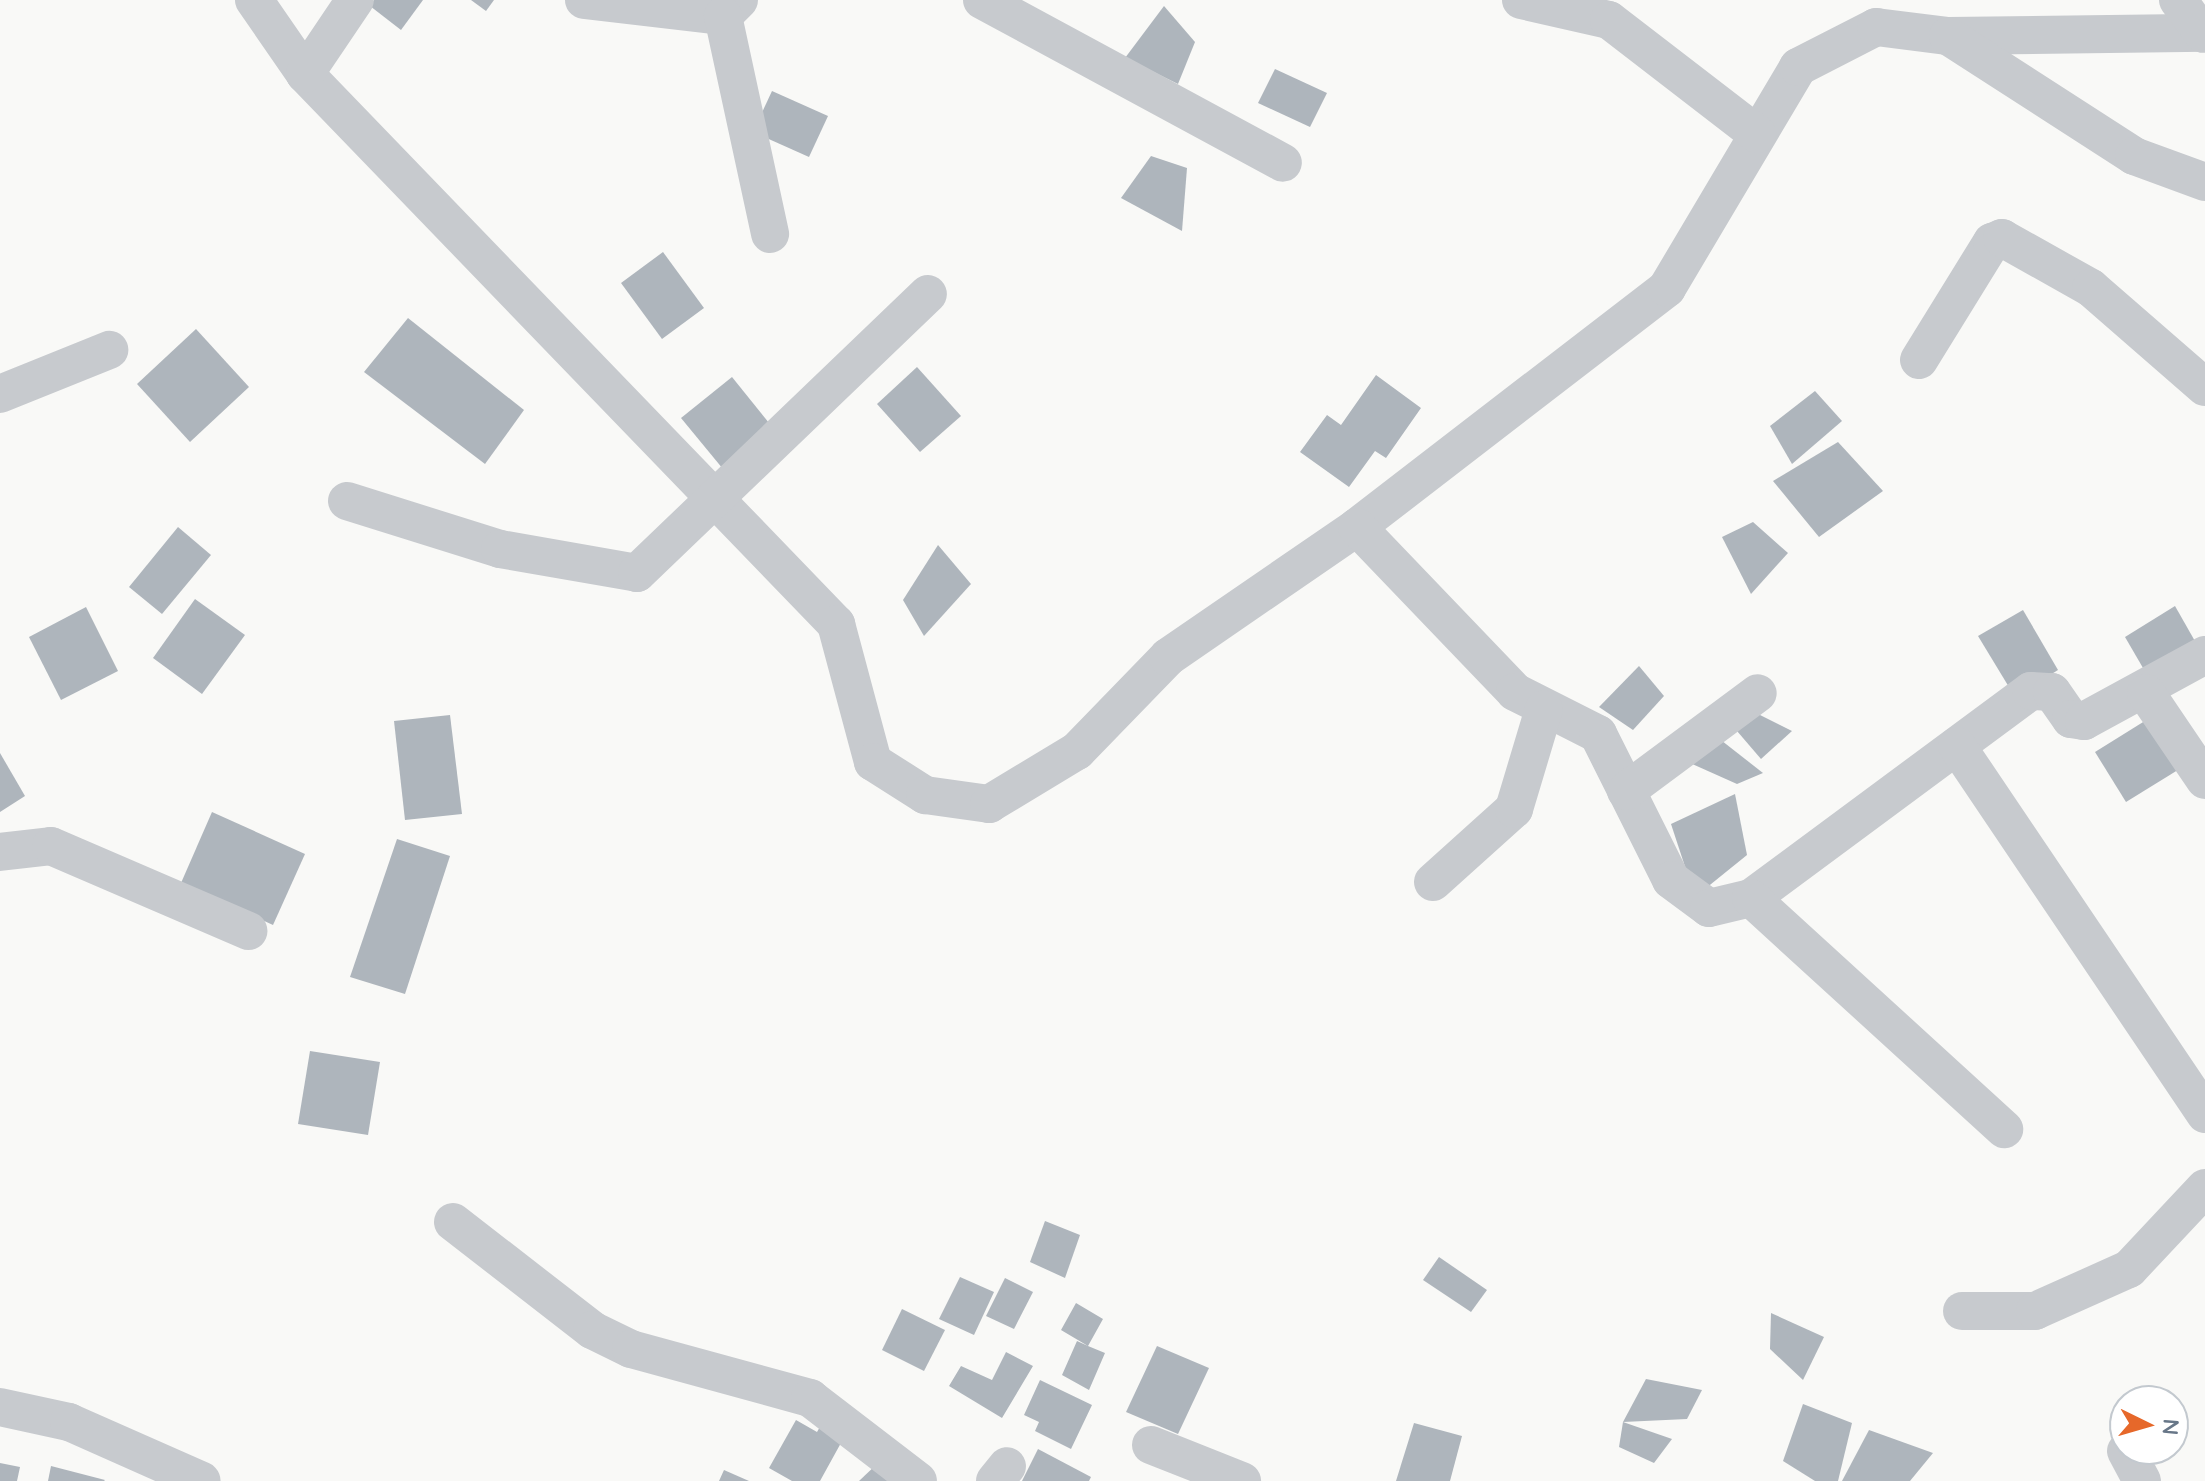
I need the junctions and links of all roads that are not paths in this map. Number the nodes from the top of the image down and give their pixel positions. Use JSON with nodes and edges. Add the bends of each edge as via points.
{"nodes":[{"id":1,"x":254,"y":0,"type":"edge"},
{"id":2,"x":355,"y":0,"type":"edge"},
{"id":3,"x":584,"y":0,"type":"edge"},
{"id":4,"x":982,"y":0,"type":"edge"},
{"id":5,"x":1521,"y":0,"type":"edge"},
{"id":6,"x":2178,"y":0,"type":"edge"},
{"id":7,"x":731,"y":8,"type":"edge"},
{"id":8,"x":2204,"y":34,"type":"edge"},
{"id":9,"x":1948,"y":36,"type":"junction"},
{"id":10,"x":305,"y":74,"type":"junction"},
{"id":11,"x":1757,"y":134,"type":"junction"},
{"id":12,"x":1283,"y":163,"type":"dead end"},
{"id":13,"x":2205,"y":182,"type":"edge"},
{"id":14,"x":770,"y":234,"type":"dead end"},
{"id":15,"x":928,"y":294,"type":"dead end"},
{"id":16,"x":109,"y":350,"type":"dead end"},
{"id":17,"x":1919,"y":360,"type":"dead end"},
{"id":18,"x":2205,"y":387,"type":"edge"},
{"id":19,"x":0,"y":394,"type":"edge"},
{"id":20,"x":347,"y":501,"type":"dead end"},
{"id":21,"x":718,"y":502,"type":"junction"},
{"id":22,"x":1357,"y":527,"type":"junction"},
{"id":23,"x":2205,"y":655,"type":"edge"},
{"id":24,"x":1758,"y":693,"type":"dead end"},
{"id":25,"x":2146,"y":693,"type":"junction"},
{"id":26,"x":1544,"y":709,"type":"junction"},
{"id":27,"x":1957,"y":746,"type":"junction"},
{"id":28,"x":2205,"y":780,"type":"edge"},
{"id":29,"x":1626,"y":791,"type":"junction"},
{"id":30,"x":0,"y":852,"type":"edge"},
{"id":31,"x":1433,"y":882,"type":"dead end"},
{"id":32,"x":1751,"y":898,"type":"junction"},
{"id":33,"x":248,"y":931,"type":"dead end"},
{"id":34,"x":2205,"y":1114,"type":"edge"},
{"id":35,"x":2004,"y":1129,"type":"dead end"},
{"id":36,"x":2205,"y":1188,"type":"edge"},
{"id":37,"x":453,"y":1222,"type":"dead end"},
{"id":38,"x":1962,"y":1311,"type":"dead end"},
{"id":39,"x":0,"y":1407,"type":"edge"},
{"id":40,"x":1151,"y":1445,"type":"dead end"},
{"id":41,"x":202,"y":1481,"type":"edge"},
{"id":42,"x":918,"y":1481,"type":"edge"},
{"id":43,"x":1242,"y":1481,"type":"edge"}],
"edges":[{"from":1,"to":10,"type":"street"},
{"from":2,"to":10,"type":"street"},
{"from":3,"to":7,"type":"street"},
{"from":4,"to":12,"type":"street"},
{"from":5,"to":11,"type":"street","via":[[1609,20]]},
{"from":6,"to":8,"type":"street"},
{"from":7,"to":14,"type":"street"},
{"from":8,"to":9,"type":"street"},
{"from":9,"to":11,"type":"street","via":[[1876,27],[1798,67]]},
{"from":9,"to":13,"type":"street","via":[[2134,156]]},
{"from":10,"to":21,"type":"street"},
{"from":11,"to":22,"type":"street","via":[[1667,288]]},
{"from":15,"to":21,"type":"street"},
{"from":16,"to":19,"type":"street"},
{"from":17,"to":18,"type":"street","via":[[1992,242],[2002,238],[2091,288]]},
{"from":20,"to":21,"type":"street","via":[[500,549],[637,573]]},
{"from":21,"to":22,"type":"street","via":[[836,624],[873,762],[925,795],[989,804],[1077,751],[1168,657]]},
{"from":22,"to":26,"type":"street","via":[[1515,692]]},
{"from":23,"to":25,"type":"street"},
{"from":24,"to":29,"type":"street"},
{"from":25,"to":27,"type":"street","via":[[2084,721],[2071,719],[2052,692],[2031,691]]},
{"from":25,"to":28,"type":"street"},
{"from":26,"to":29,"type":"street","via":[[1598,734]]},
{"from":26,"to":31,"type":"street","via":[[1514,809]]},
{"from":27,"to":32,"type":"street"},
{"from":27,"to":34,"type":"street"},
{"from":29,"to":32,"type":"street","via":[[1671,880],[1709,908]]},
{"from":30,"to":33,"type":"street","via":[[51,846]]},
{"from":32,"to":35,"type":"street"},
{"from":36,"to":38,"type":"street","via":[[2129,1269],[2035,1311]]},
{"from":37,"to":42,"type":"street","via":[[592,1330],[631,1349],[671,1354],[810,1398]]},
{"from":39,"to":41,"type":"street","via":[[69,1422]]},
{"from":40,"to":43,"type":"street"}]}
